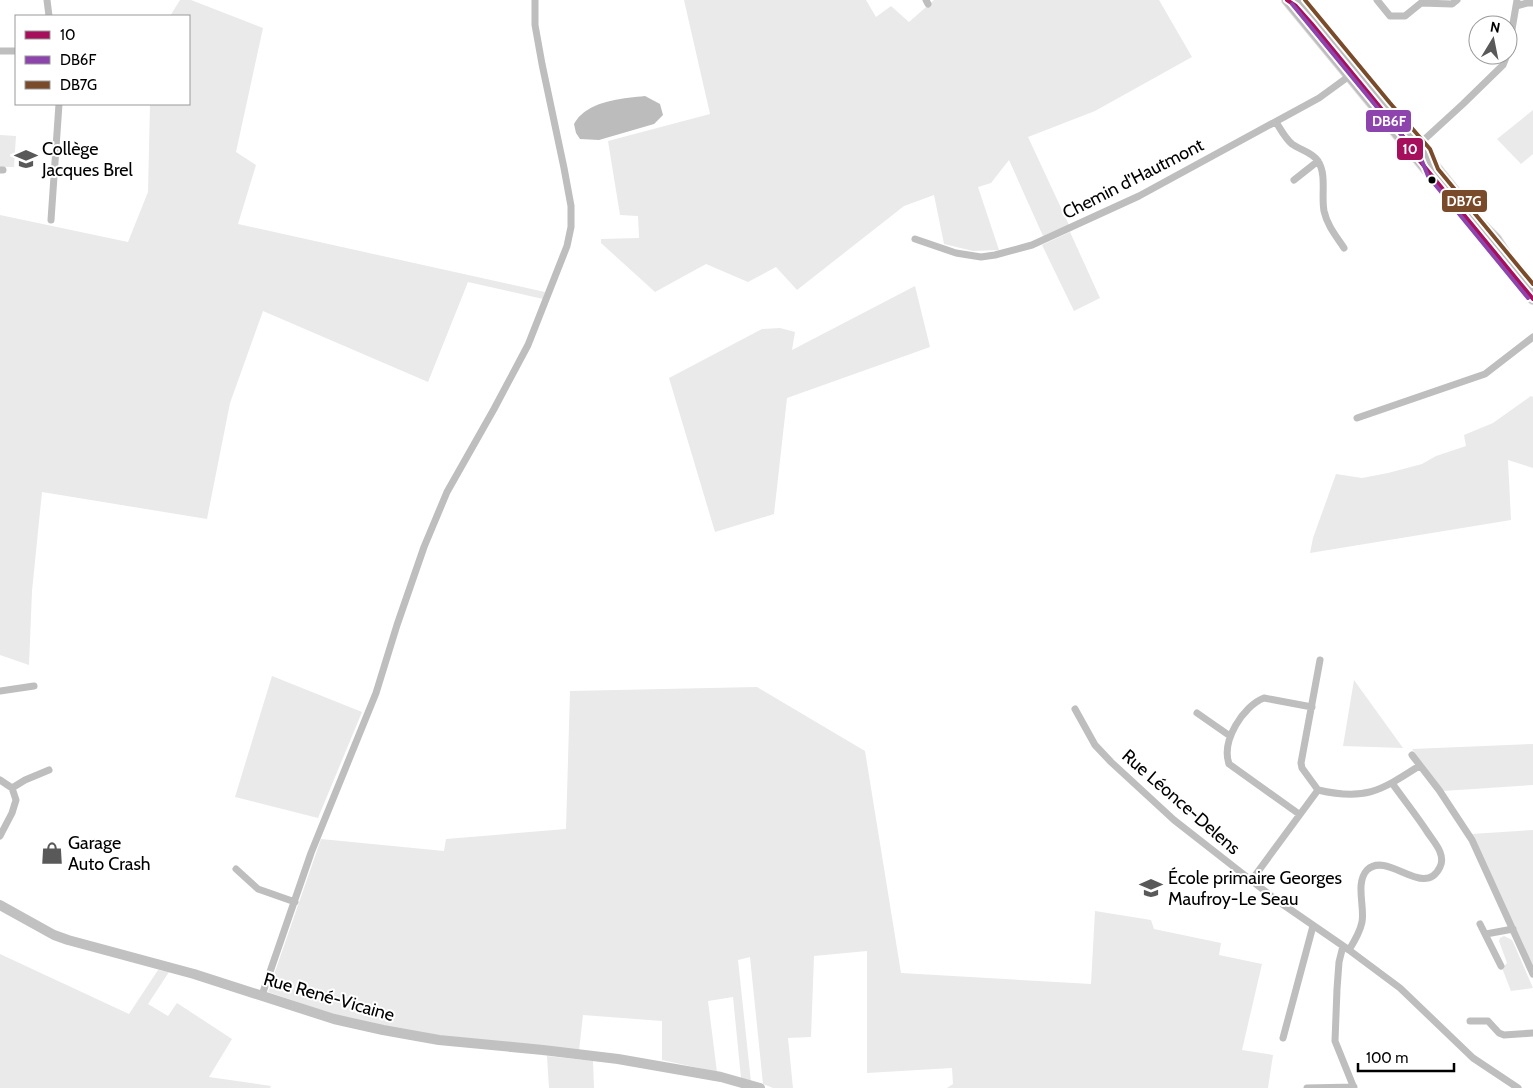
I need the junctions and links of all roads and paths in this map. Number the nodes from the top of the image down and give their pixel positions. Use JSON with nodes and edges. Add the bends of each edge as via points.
{"nodes":[{"id":1,"x":47,"y":0,"type":"edge"},
{"id":2,"x":536,"y":0,"type":"edge"},
{"id":3,"x":1287,"y":0,"type":"edge"},
{"id":4,"x":1297,"y":0,"type":"edge"},
{"id":5,"x":1377,"y":0,"type":"edge"},
{"id":6,"x":1457,"y":0,"type":"edge"},
{"id":7,"x":1517,"y":3,"type":"edge"},
{"id":8,"x":1533,"y":3,"type":"edge"},
{"id":9,"x":49,"y":15,"type":"edge"},
{"id":10,"x":0,"y":51,"type":"edge"},
{"id":11,"x":15,"y":51,"type":"edge"},
{"id":12,"x":1503,"y":65,"type":"edge"},
{"id":13,"x":1354,"y":75,"type":"junction"},
{"id":14,"x":59,"y":105,"type":"edge"},
{"id":15,"x":1276,"y":122,"type":"junction"},
{"id":16,"x":1415,"y":149,"type":"junction"},
{"id":17,"x":1318,"y":161,"type":"junction"},
{"id":18,"x":1294,"y":180,"type":"dead end"},
{"id":19,"x":51,"y":220,"type":"dead end"},
{"id":20,"x":915,"y":239,"type":"dead end"},
{"id":21,"x":1344,"y":248,"type":"dead end"},
{"id":22,"x":1533,"y":288,"type":"edge"},
{"id":23,"x":1533,"y":299,"type":"edge"},
{"id":24,"x":1533,"y":337,"type":"edge"},
{"id":25,"x":1357,"y":418,"type":"dead end"},
{"id":26,"x":1320,"y":660,"type":"dead end"},
{"id":27,"x":34,"y":686,"type":"dead end"},
{"id":28,"x":0,"y":691,"type":"edge"},
{"id":29,"x":1312,"y":707,"type":"junction"},
{"id":30,"x":1075,"y":709,"type":"dead end"},
{"id":31,"x":1197,"y":714,"type":"dead end"},
{"id":32,"x":1230,"y":736,"type":"junction"},
{"id":33,"x":1412,"y":755,"type":"dead end"},
{"id":34,"x":1419,"y":766,"type":"junction"},
{"id":35,"x":50,"y":770,"type":"dead end"},
{"id":36,"x":0,"y":780,"type":"edge"},
{"id":37,"x":1392,"y":783,"type":"junction"},
{"id":38,"x":12,"y":788,"type":"junction"},
{"id":39,"x":1318,"y":790,"type":"junction"},
{"id":40,"x":1299,"y":814,"type":"junction"},
{"id":41,"x":0,"y":836,"type":"edge"},
{"id":42,"x":236,"y":869,"type":"dead end"},
{"id":43,"x":1251,"y":881,"type":"junction"},
{"id":44,"x":294,"y":902,"type":"junction"},
{"id":45,"x":0,"y":905,"type":"edge"},
{"id":46,"x":1480,"y":924,"type":"dead end"},
{"id":47,"x":1313,"y":926,"type":"junction"},
{"id":48,"x":1513,"y":928,"type":"junction"},
{"id":49,"x":1486,"y":934,"type":"junction"},
{"id":50,"x":1346,"y":948,"type":"junction"},
{"id":51,"x":1501,"y":966,"type":"dead end"},
{"id":52,"x":1533,"y":974,"type":"edge"},
{"id":53,"x":262,"y":995,"type":"junction"},
{"id":54,"x":1470,"y":1021,"type":"dead end"},
{"id":55,"x":1533,"y":1033,"type":"edge"},
{"id":56,"x":1284,"y":1038,"type":"dead end"},
{"id":57,"x":760,"y":1088,"type":"edge"},
{"id":58,"x":1307,"y":1088,"type":"edge"},
{"id":59,"x":1354,"y":1088,"type":"edge"},
{"id":60,"x":1518,"y":1088,"type":"edge"}],
"edges":[{"from":1,"to":9,"type":"street"},
{"from":2,"to":44,"type":"street","via":[[535,25],[571,206],[567,246],[528,345],[439,510],[376,693]]},
{"from":3,"to":13,"type":"main road"},
{"from":4,"to":13,"type":"main road","via":[[1350,64]]},
{"from":5,"to":6,"type":"street","via":[[1390,16],[1405,16],[1421,3],[1452,4]]},
{"from":7,"to":8,"type":"street"},
{"from":10,"to":11,"type":"street"},
{"from":12,"to":16,"type":"street"},
{"from":13,"to":15,"type":"street","name":"Chemin d'Hautmont"},
{"from":13,"to":16,"type":"main road"},
{"from":14,"to":19,"type":"street"},
{"from":15,"to":17,"type":"street","via":[[1290,142]]},
{"from":15,"to":20,"type":"street","name":"Chemin d'Hautmont","via":[[1139,196],[1032,245],[981,256],[956,253]]},
{"from":16,"to":22,"type":"main road","via":[[1496,239]]},
{"from":16,"to":23,"type":"main road"},
{"from":17,"to":18,"type":"street"},
{"from":17,"to":21,"type":"street","via":[[1326,218]]},
{"from":24,"to":25,"type":"street","via":[[1485,374]]},
{"from":26,"to":29,"type":"street"},
{"from":27,"to":28,"type":"street"},
{"from":29,"to":32,"type":"street","via":[[1264,698],[1256,701],[1234,726]]},
{"from":29,"to":39,"type":"street","via":[[1301,763]]},
{"from":30,"to":43,"type":"street","name":"Rue Léonce-Delens","via":[[1095,745],[1111,762],[1174,820]]},
{"from":31,"to":32,"type":"street"},
{"from":32,"to":40,"type":"street","via":[[1229,764]]},
{"from":33,"to":34,"type":"street"},
{"from":34,"to":37,"type":"street"},
{"from":34,"to":48,"type":"street","via":[[1472,840]]},
{"from":35,"to":38,"type":"street"},
{"from":36,"to":38,"type":"street"},
{"from":37,"to":39,"type":"street","via":[[1372,792],[1353,795]]},
{"from":37,"to":50,"type":"street","via":[[1441,853],[1442,862],[1433,876],[1426,879],[1418,879],[1384,865],[1376,865],[1366,872],[1362,882],[1363,920]]},
{"from":38,"to":41,"type":"street","via":[[16,800]]},
{"from":39,"to":40,"type":"street"},
{"from":40,"to":43,"type":"street"},
{"from":42,"to":44,"type":"street","via":[[258,889]]},
{"from":43,"to":47,"type":"street","name":"Rue Léonce-Delens"},
{"from":44,"to":53,"type":"street"},
{"from":45,"to":53,"type":"street","name":"Rue René-Vicaine","via":[[68,940]]},
{"from":46,"to":49,"type":"street"},
{"from":47,"to":50,"type":"street","name":"Rue Léonce-Delens"},
{"from":47,"to":56,"type":"street"},
{"from":48,"to":49,"type":"street"},
{"from":48,"to":52,"type":"street"},
{"from":49,"to":51,"type":"street"},
{"from":50,"to":59,"type":"street","via":[[1339,962],[1336,1041]]},
{"from":50,"to":60,"type":"street","name":"Rue Léonce-Delens","via":[[1400,988],[1473,1058]]},
{"from":53,"to":57,"type":"street","name":"Rue René-Vicaine","via":[[334,1019],[413,1036],[610,1058],[721,1077]]},
{"from":54,"to":55,"type":"street","via":[[1488,1020],[1504,1035]]},
{"from":58,"to":59,"type":"street"}]}
